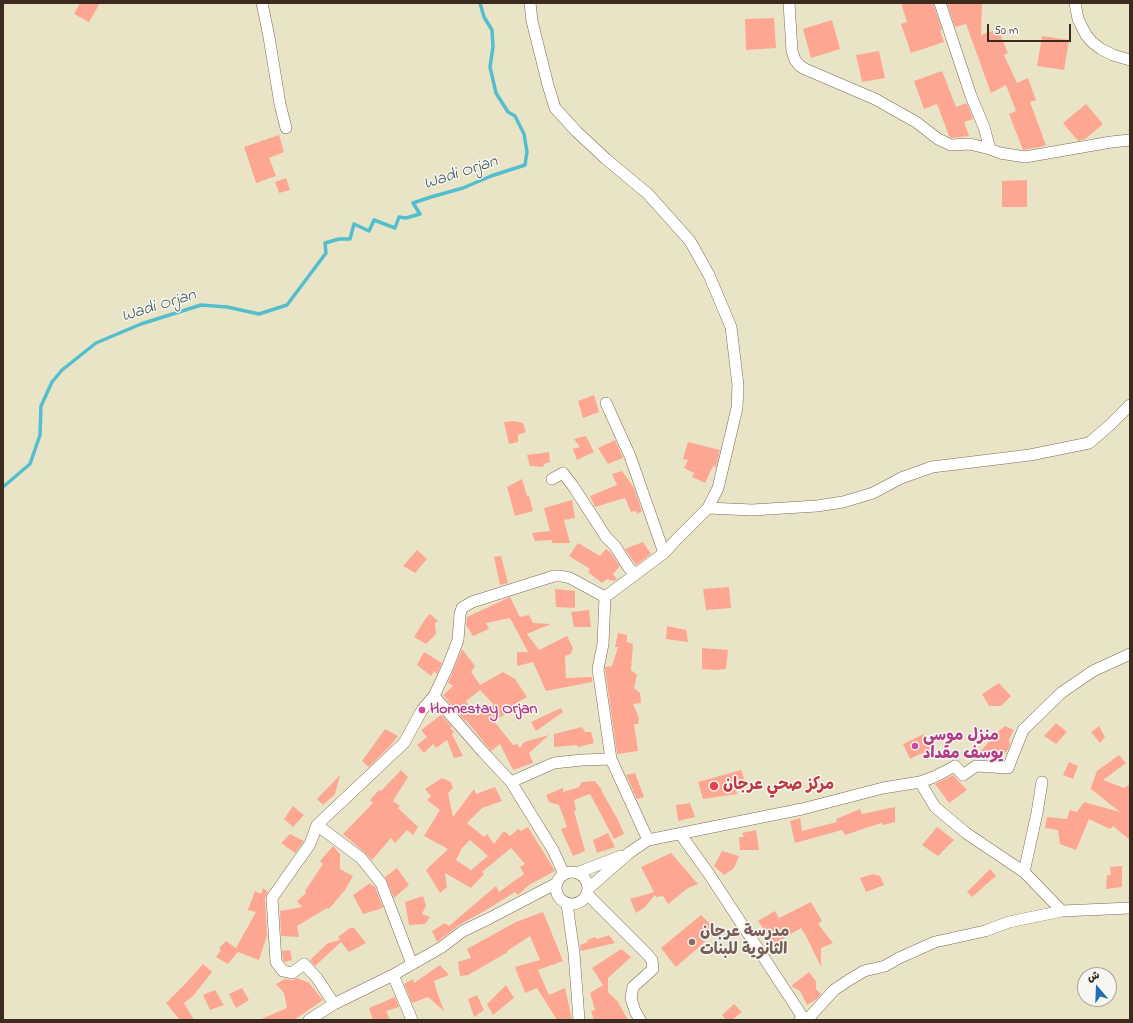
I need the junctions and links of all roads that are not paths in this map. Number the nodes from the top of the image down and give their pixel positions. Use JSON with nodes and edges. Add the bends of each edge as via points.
{"nodes":[{"id":1,"x":262,"y":3,"type":"edge"},
{"id":2,"x":789,"y":3,"type":"edge"},
{"id":3,"x":940,"y":3,"type":"edge"},
{"id":4,"x":1074,"y":3,"type":"edge"},
{"id":5,"x":530,"y":4,"type":"edge"},
{"id":6,"x":1130,"y":60,"type":"edge"},
{"id":7,"x":286,"y":128,"type":"dead end"},
{"id":8,"x":1130,"y":140,"type":"edge"},
{"id":9,"x":990,"y":149,"type":"junction"},
{"id":10,"x":606,"y":403,"type":"dead end"},
{"id":11,"x":1130,"y":405,"type":"edge"},
{"id":12,"x":552,"y":478,"type":"dead end"},
{"id":13,"x":708,"y":508,"type":"junction"},
{"id":14,"x":664,"y":554,"type":"junction"},
{"id":15,"x":636,"y":574,"type":"junction"},
{"id":16,"x":604,"y":597,"type":"junction"},
{"id":17,"x":1130,"y":654,"type":"edge"},
{"id":18,"x":434,"y":696,"type":"junction"},
{"id":19,"x":611,"y":759,"type":"junction"},
{"id":20,"x":511,"y":782,"type":"junction"},
{"id":21,"x":920,"y":782,"type":"junction"},
{"id":22,"x":1042,"y":782,"type":"dead end"},
{"id":23,"x":317,"y":825,"type":"junction"},
{"id":24,"x":681,"y":835,"type":"junction"},
{"id":25,"x":648,"y":840,"type":"junction"},
{"id":26,"x":629,"y":853,"type":"junction"},
{"id":27,"x":1024,"y":872,"type":"junction"},
{"id":28,"x":577,"y":873,"type":"junction"},
{"id":29,"x":564,"y":874,"type":"junction"},
{"id":30,"x":557,"y":883,"type":"junction"},
{"id":31,"x":588,"y":891,"type":"junction"},
{"id":32,"x":567,"y":904,"type":"junction"},
{"id":33,"x":1130,"y":908,"type":"edge"},
{"id":34,"x":1062,"y":910,"type":"junction"},
{"id":35,"x":412,"y":964,"type":"junction"},
{"id":36,"x":393,"y":975,"type":"junction"},
{"id":37,"x":334,"y":1004,"type":"junction"},
{"id":38,"x":309,"y":1020,"type":"edge"},
{"id":39,"x":412,"y":1020,"type":"edge"},
{"id":40,"x":579,"y":1020,"type":"edge"},
{"id":41,"x":640,"y":1020,"type":"edge"},
{"id":42,"x":800,"y":1020,"type":"edge"},
{"id":43,"x":807,"y":1020,"type":"edge"}],
"edges":[{"from":1,"to":7,"type":"street"},
{"from":2,"to":9,"type":"street","via":[[792,51],[800,66],[875,99],[951,145],[970,144]]},
{"from":3,"to":9,"type":"street"},
{"from":4,"to":6,"type":"street","via":[[1078,18],[1092,42],[1113,55]]},
{"from":5,"to":13,"type":"street","via":[[532,21],[555,108],[606,159],[648,194],[690,240],[709,275],[731,327],[738,385],[737,408],[718,488]]},
{"from":8,"to":9,"type":"street","via":[[1025,157]]},
{"from":10,"to":14,"type":"street","via":[[630,456]]},
{"from":11,"to":13,"type":"street","via":[[1089,443],[1030,455],[932,467],[901,478],[873,493],[843,502],[752,510]]},
{"from":12,"to":15,"type":"street","via":[[563,473],[606,537]]},
{"from":13,"to":14,"type":"street"},
{"from":14,"to":15,"type":"street"},
{"from":15,"to":16,"type":"street"},
{"from":16,"to":18,"type":"street","via":[[570,578],[554,576],[472,602],[462,608],[458,640]]},
{"from":16,"to":19,"type":"street","via":[[603,644],[598,669]]},
{"from":17,"to":21,"type":"street","via":[[1093,671],[1061,693],[1023,730],[1008,768],[976,766],[963,775],[956,766]]},
{"from":18,"to":20,"type":"street"},
{"from":18,"to":23,"type":"street","via":[[422,710],[404,743]]},
{"from":19,"to":20,"type":"street","via":[[554,764]]},
{"from":19,"to":25,"type":"street"},
{"from":20,"to":29,"type":"street","via":[[553,850]]},
{"from":21,"to":24,"type":"street","via":[[883,788],[802,809]]},
{"from":21,"to":27,"type":"street","via":[[935,807],[966,833]]},
{"from":22,"to":27,"type":"street"},
{"from":23,"to":35,"type":"street","via":[[361,858],[381,883]]},
{"from":23,"to":37,"type":"street","via":[[310,844],[272,898],[276,962],[284,971],[292,973],[304,964]]},
{"from":24,"to":25,"type":"street"},
{"from":24,"to":42,"type":"street","via":[[802,1016]]},
{"from":25,"to":26,"type":"street"},
{"from":26,"to":28,"type":"street"},
{"from":26,"to":31,"type":"street"},
{"from":27,"to":34,"type":"street"},
{"from":28,"to":29,"type":"street"},
{"from":28,"to":31,"type":"street","via":[[587,882]]},
{"from":29,"to":30,"type":"street"},
{"from":30,"to":32,"type":"street","via":[[559,898]]},
{"from":30,"to":35,"type":"street","via":[[463,931],[442,947]]},
{"from":31,"to":32,"type":"street","via":[[579,903]]},
{"from":31,"to":41,"type":"street","via":[[652,960],[653,969],[633,987],[632,992],[631,998]]},
{"from":32,"to":40,"type":"street"},
{"from":33,"to":34,"type":"street"},
{"from":34,"to":43,"type":"street","via":[[935,942],[885,966],[864,971],[834,990]]},
{"from":35,"to":36,"type":"street"},
{"from":36,"to":37,"type":"street"},
{"from":36,"to":39,"type":"street"},
{"from":37,"to":38,"type":"street"}]}
